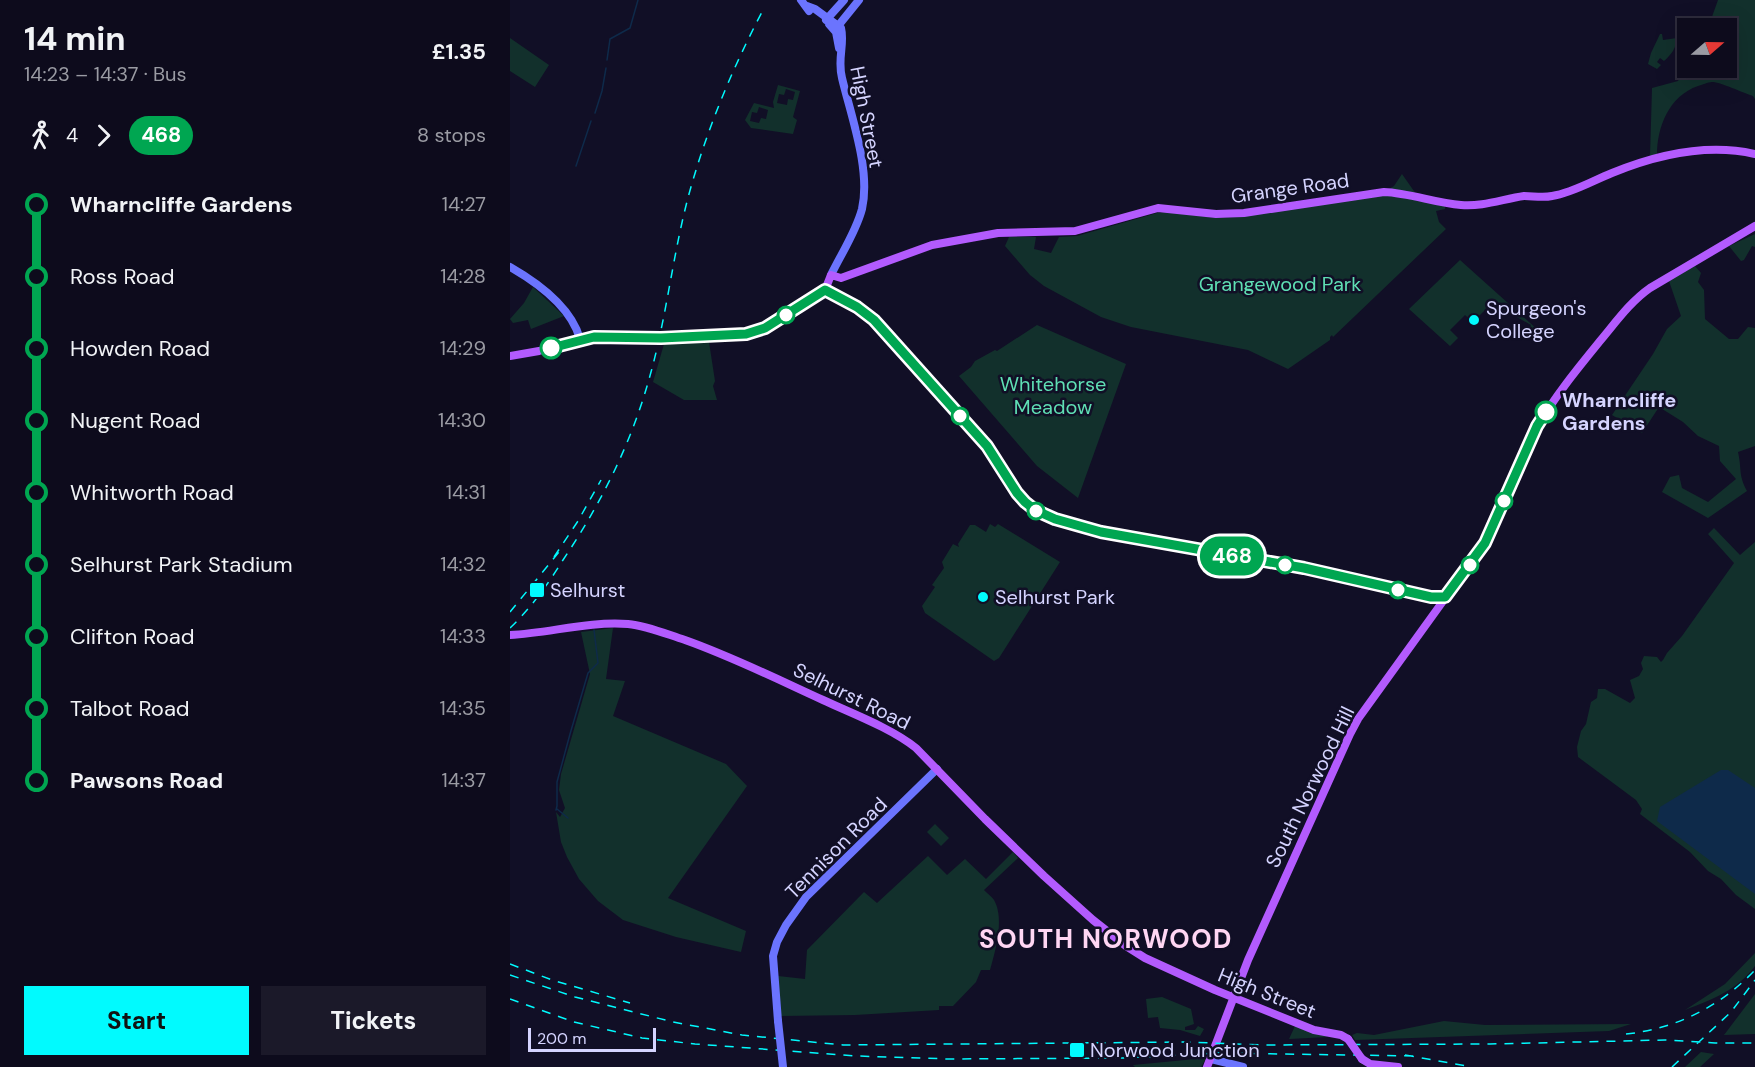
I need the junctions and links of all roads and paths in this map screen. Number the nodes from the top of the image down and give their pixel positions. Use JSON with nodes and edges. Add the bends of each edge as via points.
{"nodes":[{"id":1,"x":859,"y":0,"type":"edge"},
{"id":2,"x":843,"y":1,"type":"edge"},
{"id":3,"x":804,"y":3,"type":"edge"},
{"id":4,"x":850,"y":10,"type":"junction"},
{"id":5,"x":826,"y":20,"type":"junction"},
{"id":6,"x":835,"y":26,"type":"junction"},
{"id":7,"x":1755,"y":154,"type":"edge"},
{"id":8,"x":1753,"y":229,"type":"edge"},
{"id":9,"x":513,"y":269,"type":"edge"},
{"id":10,"x":831,"y":275,"type":"junction"},
{"id":11,"x":825,"y":290,"type":"junction"},
{"id":12,"x":580,"y":339,"type":"junction"},
{"id":13,"x":510,"y":356,"type":"edge"},
{"id":14,"x":1431,"y":597,"type":"junction"},
{"id":15,"x":1445,"y":597,"type":"junction"},
{"id":16,"x":1433,"y":612,"type":"junction"},
{"id":17,"x":510,"y":635,"type":"edge"},
{"id":18,"x":937,"y":769,"type":"junction"},
{"id":19,"x":1113,"y":936,"type":"joint"},
{"id":20,"x":1232,"y":997,"type":"junction"},
{"id":21,"x":1209,"y":1063,"type":"edge"},
{"id":22,"x":1382,"y":1066,"type":"edge"},
{"id":23,"x":783,"y":1067,"type":"edge"},
{"id":24,"x":1243,"y":1067,"type":"edge"},
{"id":25,"x":1398,"y":1067,"type":"edge"}],
"edges":[{"from":1,"to":4,"type":"main road"},
{"from":2,"to":4,"type":"main road"},
{"from":2,"to":5,"type":"main road"},
{"from":3,"to":5,"type":"main road","via":[[809,11]]},
{"from":4,"to":6,"type":"main road"},
{"from":5,"to":6,"type":"main road"},
{"from":6,"to":10,"type":"main road","name":"High Street","via":[[842,31],[842,78],[860,151],[863,197],[859,216]]},
{"from":7,"to":10,"type":"main road","name":"Grange Road","via":[[1719,149],[1676,155],[1649,160],[1551,197],[1524,196],[1469,205],[1384,192],[1244,213],[1158,208],[1075,231],[998,233],[925,247],[841,278]]},
{"from":8,"to":15,"type":"main road","name":"South Norwood Hill","via":[[1650,288],[1624,312],[1540,421],[1485,543]]},
{"from":9,"to":12,"type":"main road","via":[[552,298],[570,319]]},
{"from":10,"to":11,"type":"main road","name":"High Street"},
{"from":11,"to":12,"type":"main road","bridge":true,"via":[[754,332],[732,336]]},
{"from":11,"to":14,"type":"main road","via":[[874,320],[987,446],[1017,493],[1043,514],[1101,532],[1304,568]]},
{"from":12,"to":13,"type":"main road"},
{"from":14,"to":15,"type":"main road"},
{"from":14,"to":16,"type":"main road"},
{"from":15,"to":16,"type":"main road","name":"South Norwood Hill"},
{"from":16,"to":20,"type":"main road","name":"South Norwood Hill","via":[[1350,734]]},
{"from":17,"to":18,"type":"main road","name":"Selhurst Road","via":[[591,624],[650,628],[749,665],[900,737]]},
{"from":18,"to":19,"type":"main road","name":"Selhurst Road","via":[[1044,876]]},
{"from":18,"to":23,"type":"main road","name":"Tennison Road","bridge":true,"via":[[806,897],[777,942],[773,956]]},
{"from":19,"to":20,"type":"main road","name":"High Street","via":[[1145,958]]},
{"from":20,"to":21,"type":"main road","name":"South Norwood Hill"},
{"from":20,"to":22,"type":"main road","name":"High Street","bridge":true,"via":[[1314,1030],[1341,1035],[1362,1059]]},
{"from":21,"to":24,"type":"main road"},
{"from":22,"to":25,"type":"main road"}]}
